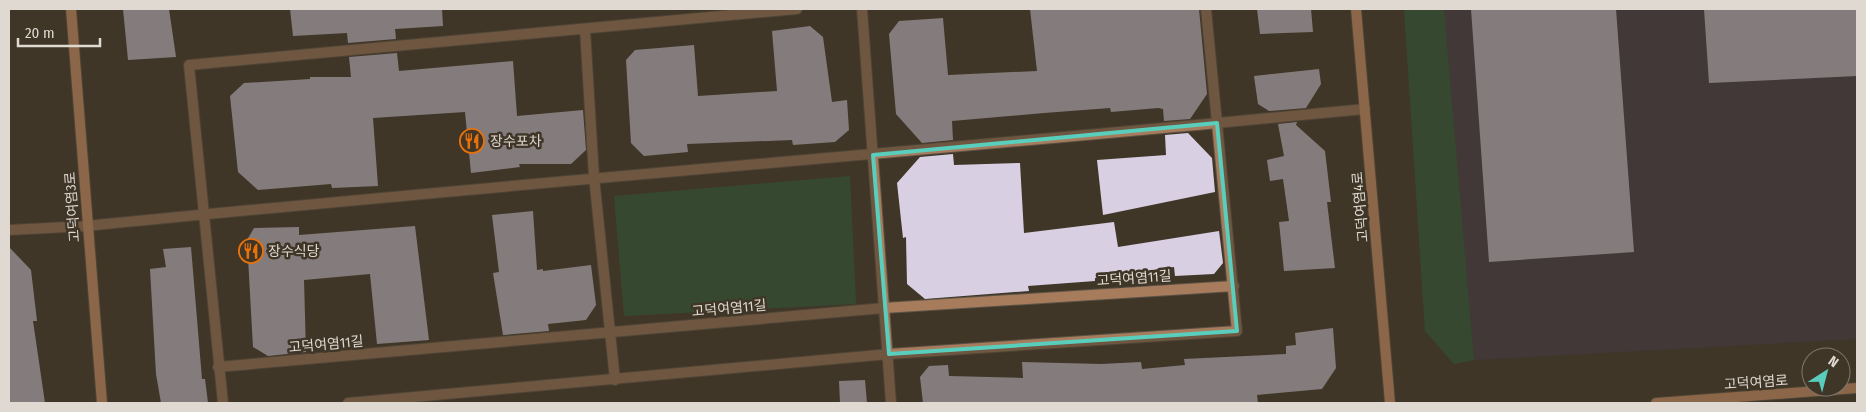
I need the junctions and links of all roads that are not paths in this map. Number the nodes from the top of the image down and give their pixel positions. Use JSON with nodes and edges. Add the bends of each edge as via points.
{"nodes":[{"id":1,"x":71,"y":9,"type":"edge"},
{"id":2,"x":798,"y":9,"type":"edge"},
{"id":3,"x":862,"y":9,"type":"edge"},
{"id":4,"x":1206,"y":9,"type":"edge"},
{"id":5,"x":1356,"y":9,"type":"edge"},
{"id":6,"x":585,"y":29,"type":"junction"},
{"id":7,"x":1365,"y":109,"type":"junction"},
{"id":8,"x":1217,"y":123,"type":"junction"},
{"id":9,"x":873,"y":155,"type":"junction"},
{"id":10,"x":594,"y":177,"type":"junction"},
{"id":11,"x":204,"y":214,"type":"junction"},
{"id":12,"x":87,"y":226,"type":"junction"},
{"id":13,"x":9,"y":230,"type":"edge"},
{"id":14,"x":1234,"y":286,"type":"junction"},
{"id":15,"x":884,"y":308,"type":"junction"},
{"id":16,"x":610,"y":332,"type":"junction"},
{"id":17,"x":889,"y":354,"type":"junction"},
{"id":18,"x":218,"y":367,"type":"junction"},
{"id":19,"x":615,"y":380,"type":"junction"},
{"id":20,"x":1857,"y":388,"type":"edge"},
{"id":21,"x":102,"y":403,"type":"edge"},
{"id":22,"x":223,"y":403,"type":"edge"},
{"id":23,"x":348,"y":403,"type":"edge"},
{"id":24,"x":892,"y":403,"type":"edge"},
{"id":25,"x":1390,"y":403,"type":"edge"},
{"id":26,"x":1656,"y":403,"type":"edge"}],
"edges":[{"from":1,"to":12,"type":"street","name":"고덕여염3로"},
{"from":2,"to":6,"type":"street"},
{"from":3,"to":9,"type":"street"},
{"from":4,"to":8,"type":"street"},
{"from":5,"to":7,"type":"street","name":"고덕여염4로"},
{"from":6,"to":10,"type":"street"},
{"from":6,"to":11,"type":"street","via":[[189,65]]},
{"from":7,"to":8,"type":"street"},
{"from":7,"to":25,"type":"street","name":"고덕여염4로"},
{"from":8,"to":9,"type":"street"},
{"from":8,"to":14,"type":"street"},
{"from":9,"to":10,"type":"street"},
{"from":9,"to":15,"type":"street"},
{"from":10,"to":11,"type":"street"},
{"from":10,"to":16,"type":"street"},
{"from":11,"to":12,"type":"street"},
{"from":11,"to":18,"type":"street"},
{"from":12,"to":13,"type":"street"},
{"from":12,"to":21,"type":"street","name":"고덕여염3로"},
{"from":14,"to":15,"type":"street","name":"고덕여염11길"},
{"from":14,"to":17,"type":"street","via":[[1237,331]]},
{"from":15,"to":16,"type":"street","name":"고덕여염11길"},
{"from":15,"to":17,"type":"street"},
{"from":16,"to":18,"type":"street","name":"고덕여염11길"},
{"from":16,"to":19,"type":"street"},
{"from":17,"to":19,"type":"street"},
{"from":17,"to":24,"type":"street"},
{"from":18,"to":22,"type":"street"},
{"from":19,"to":23,"type":"street"},
{"from":20,"to":26,"type":"street","name":"고덕여염로"}]}
